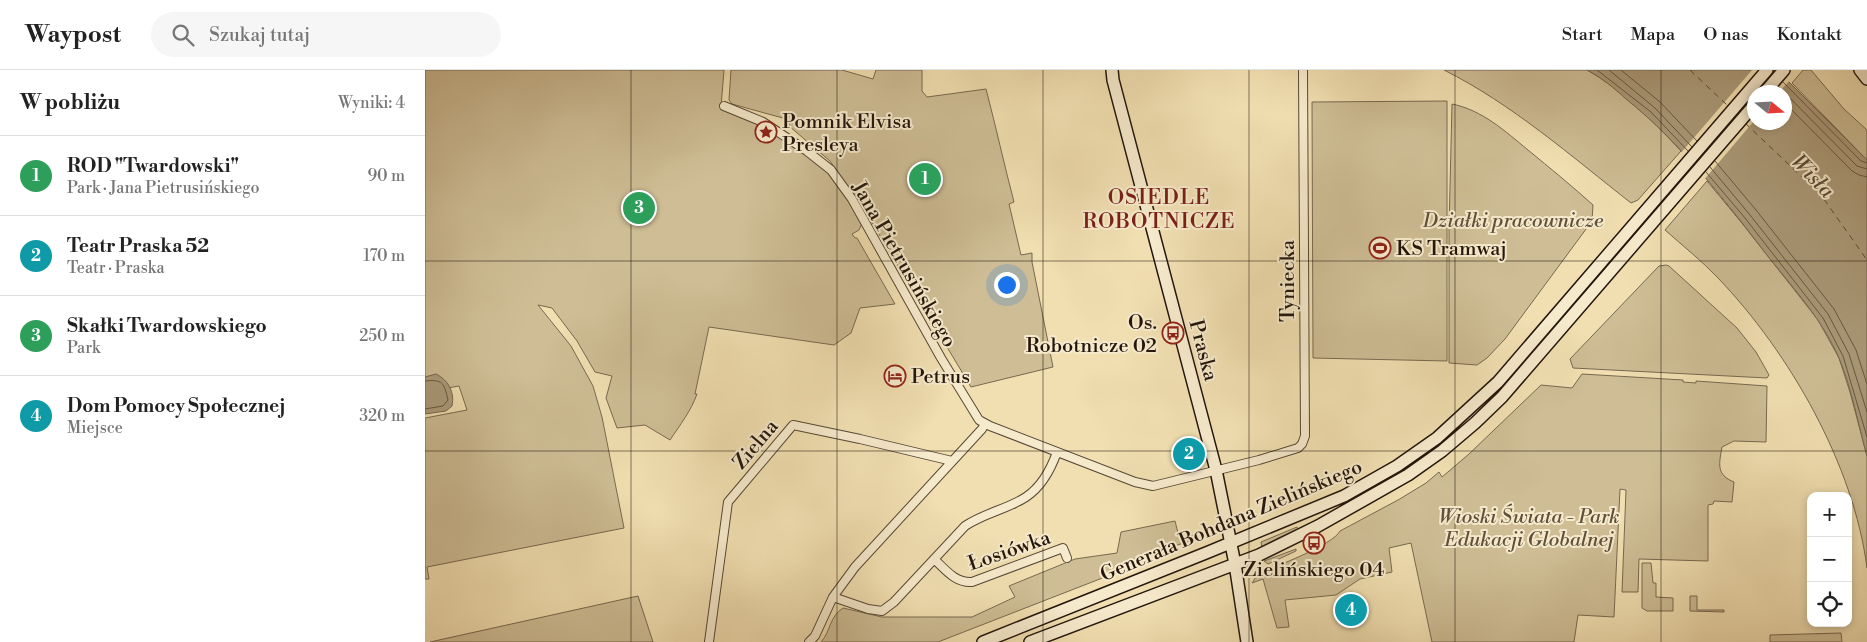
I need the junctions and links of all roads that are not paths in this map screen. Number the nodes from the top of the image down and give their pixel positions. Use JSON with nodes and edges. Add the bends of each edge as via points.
{"nodes":[{"id":1,"x":1112,"y":70,"type":"edge"},
{"id":2,"x":1303,"y":70,"type":"edge"},
{"id":3,"x":1767,"y":70,"type":"edge"},
{"id":4,"x":1784,"y":70,"type":"edge"},
{"id":5,"x":1860,"y":70,"type":"edge"},
{"id":6,"x":1867,"y":79,"type":"edge"},
{"id":7,"x":1771,"y":85,"type":"edge"},
{"id":8,"x":724,"y":106,"type":"dead end"},
{"id":9,"x":1747,"y":113,"type":"edge"},
{"id":10,"x":985,"y":424,"type":"junction"},
{"id":11,"x":1057,"y":452,"type":"junction"},
{"id":12,"x":952,"y":461,"type":"junction"},
{"id":13,"x":1216,"y":470,"type":"junction"},
{"id":14,"x":1231,"y":543,"type":"junction"},
{"id":15,"x":1067,"y":558,"type":"dead end"},
{"id":16,"x":934,"y":559,"type":"junction"},
{"id":17,"x":1235,"y":564,"type":"junction"},
{"id":18,"x":833,"y":597,"type":"junction"},
{"id":19,"x":709,"y":642,"type":"edge"},
{"id":20,"x":809,"y":642,"type":"edge"},
{"id":21,"x":983,"y":642,"type":"edge"},
{"id":22,"x":1030,"y":642,"type":"edge"},
{"id":23,"x":1247,"y":642,"type":"edge"}],
"edges":[{"from":1,"to":13,"type":"main road","name":"Praska"},
{"from":2,"to":13,"type":"street","name":"Tyniecka","via":[[1305,436],[1297,448]]},
{"from":3,"to":14,"type":"main road","name":"Generała Bohdana Zielińskiego","via":[[1498,382],[1437,438],[1357,489]]},
{"from":4,"to":7,"type":"main road"},
{"from":5,"to":6,"type":"main road"},
{"from":8,"to":10,"type":"street","name":"Jana Pietrusińskiego","via":[[763,122],[831,170],[851,199],[941,358],[979,420]]},
{"from":9,"to":17,"type":"main road","name":"Generała Bohdana Zielińskiego","via":[[1502,397],[1475,423],[1408,475],[1282,545]]},
{"from":10,"to":11,"type":"street"},
{"from":10,"to":12,"type":"street"},
{"from":11,"to":13,"type":"street","via":[[1147,486]]},
{"from":11,"to":16,"type":"street","via":[[1045,477],[1025,498],[973,520]]},
{"from":12,"to":18,"type":"street","via":[[855,566]]},
{"from":12,"to":19,"type":"street","name":"Zielna","via":[[793,425],[728,502]]},
{"from":13,"to":14,"type":"main road","name":"Praska"},
{"from":14,"to":17,"type":"main road","name":"Praska"},
{"from":14,"to":21,"type":"main road","name":"Generała Bohdana Zielińskiego"},
{"from":15,"to":16,"type":"street","name":"Łosiówka","via":[[1063,548],[972,582],[956,579]]},
{"from":16,"to":18,"type":"street","via":[[895,602],[882,611]]},
{"from":17,"to":22,"type":"main road","name":"Generała Bohdana Zielińskiego"},
{"from":17,"to":23,"type":"main road","name":"Praska"},
{"from":18,"to":20,"type":"street"}]}
